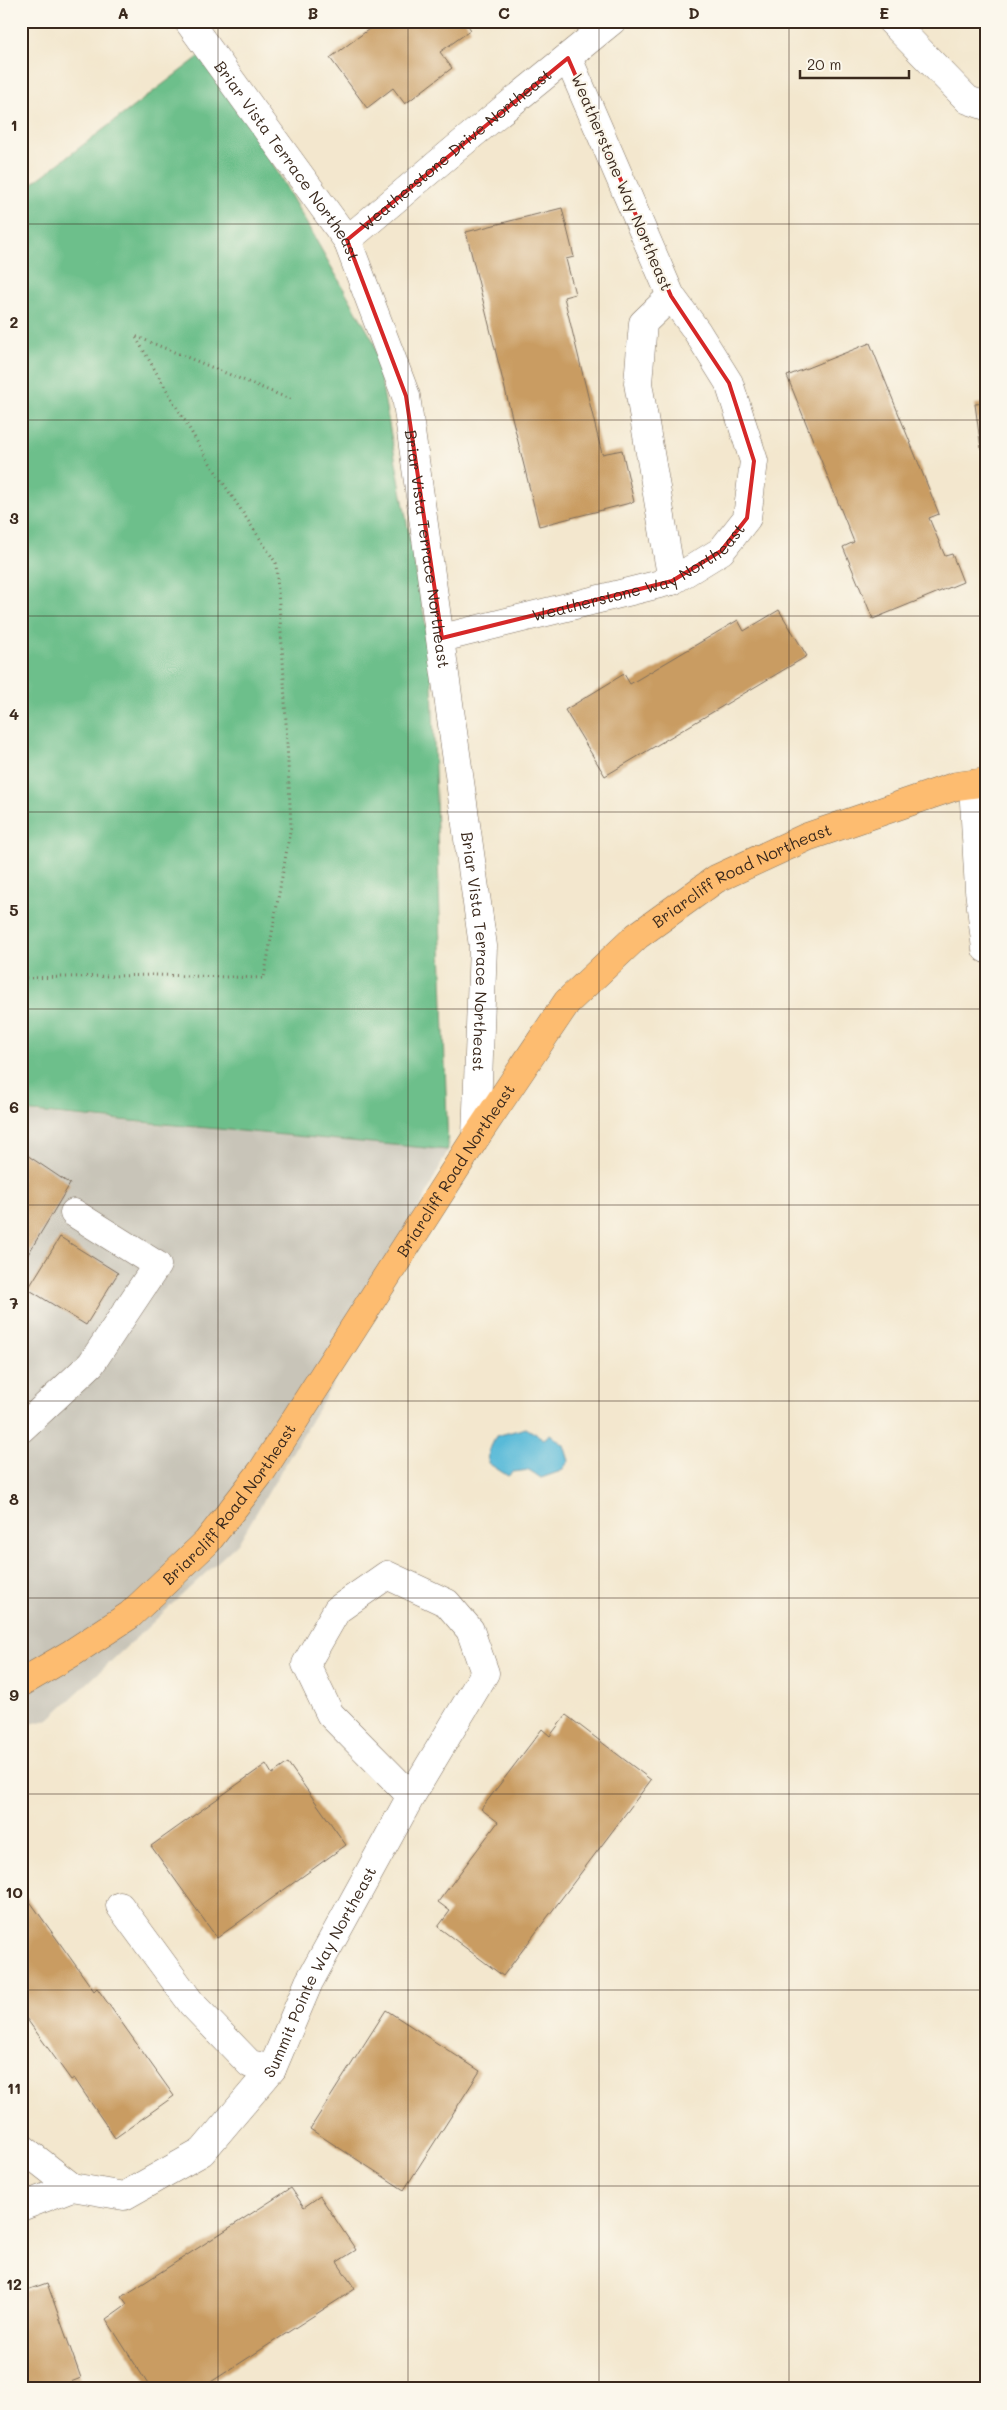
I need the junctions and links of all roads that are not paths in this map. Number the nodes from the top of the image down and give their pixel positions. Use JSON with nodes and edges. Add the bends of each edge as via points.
{"nodes":[{"id":1,"x":612,"y":21,"type":"edge"},
{"id":2,"x":891,"y":21,"type":"edge"},
{"id":3,"x":201,"y":26,"type":"edge"},
{"id":4,"x":568,"y":58,"type":"junction"},
{"id":5,"x":986,"y":106,"type":"edge"},
{"id":6,"x":347,"y":240,"type":"junction"},
{"id":7,"x":671,"y":296,"type":"junction"},
{"id":8,"x":672,"y":581,"type":"junction"},
{"id":9,"x":442,"y":638,"type":"junction"},
{"id":10,"x":979,"y":783,"type":"edge"},
{"id":11,"x":986,"y":949,"type":"edge"},
{"id":12,"x":476,"y":1137,"type":"junction"},
{"id":13,"x":74,"y":1212,"type":"dead end"},
{"id":14,"x":21,"y":1429,"type":"edge"},
{"id":15,"x":21,"y":1683,"type":"edge"},
{"id":16,"x":410,"y":1796,"type":"junction"},
{"id":17,"x":120,"y":1906,"type":"dead end"},
{"id":18,"x":272,"y":2069,"type":"junction"},
{"id":19,"x":21,"y":2147,"type":"edge"},
{"id":20,"x":72,"y":2187,"type":"junction"},
{"id":21,"x":21,"y":2207,"type":"edge"}],
"edges":[{"from":1,"to":4,"type":"street","name":"Weatherstone Drive Northeast"},
{"from":2,"to":5,"type":"street","via":[[968,100]]},
{"from":3,"to":6,"type":"street","name":"Briar Vista Terrace Northeast"},
{"from":4,"to":6,"type":"street","name":"Weatherstone Drive Northeast"},
{"from":4,"to":7,"type":"street","name":"Weatherstone Way Northeast"},
{"from":6,"to":9,"type":"street","name":"Briar Vista Terrace Northeast","via":[[406,396]]},
{"from":7,"to":8,"type":"street","via":[[644,323],[638,383]]},
{"from":7,"to":8,"type":"street","name":"Weatherstone Way Northeast","via":[[729,383],[754,461],[747,518],[721,551]]},
{"from":8,"to":9,"type":"street","name":"Weatherstone Way Northeast"},
{"from":9,"to":12,"type":"street","name":"Briar Vista Terrace Northeast","via":[[483,946]]},
{"from":10,"to":11,"type":"street","via":[[979,890]]},
{"from":10,"to":12,"type":"main road","name":"Briarcliff Road Northeast","via":[[956,786],[807,837],[716,879],[637,936],[567,1002]]},
{"from":12,"to":15,"type":"main road","name":"Briarcliff Road Northeast","via":[[262,1471],[207,1542],[130,1615]]},
{"from":13,"to":14,"type":"street","via":[[157,1265],[91,1364]]},
{"from":16,"to":16,"type":"street","name":"Summit Pointe Way Northeast","via":[[485,1673],[470,1630],[447,1603],[387,1575],[337,1610],[306,1664],[330,1714]]},
{"from":16,"to":18,"type":"street","name":"Summit Pointe Way Northeast","via":[[309,1982]]},
{"from":17,"to":18,"type":"street","via":[[192,2004],[250,2064]]},
{"from":18,"to":20,"type":"street","name":"Summit Pointe Way Northeast","via":[[202,2152],[124,2196]]},
{"from":19,"to":20,"type":"street","name":"Summit Pointe Way Northeast"},
{"from":20,"to":21,"type":"street"}]}
